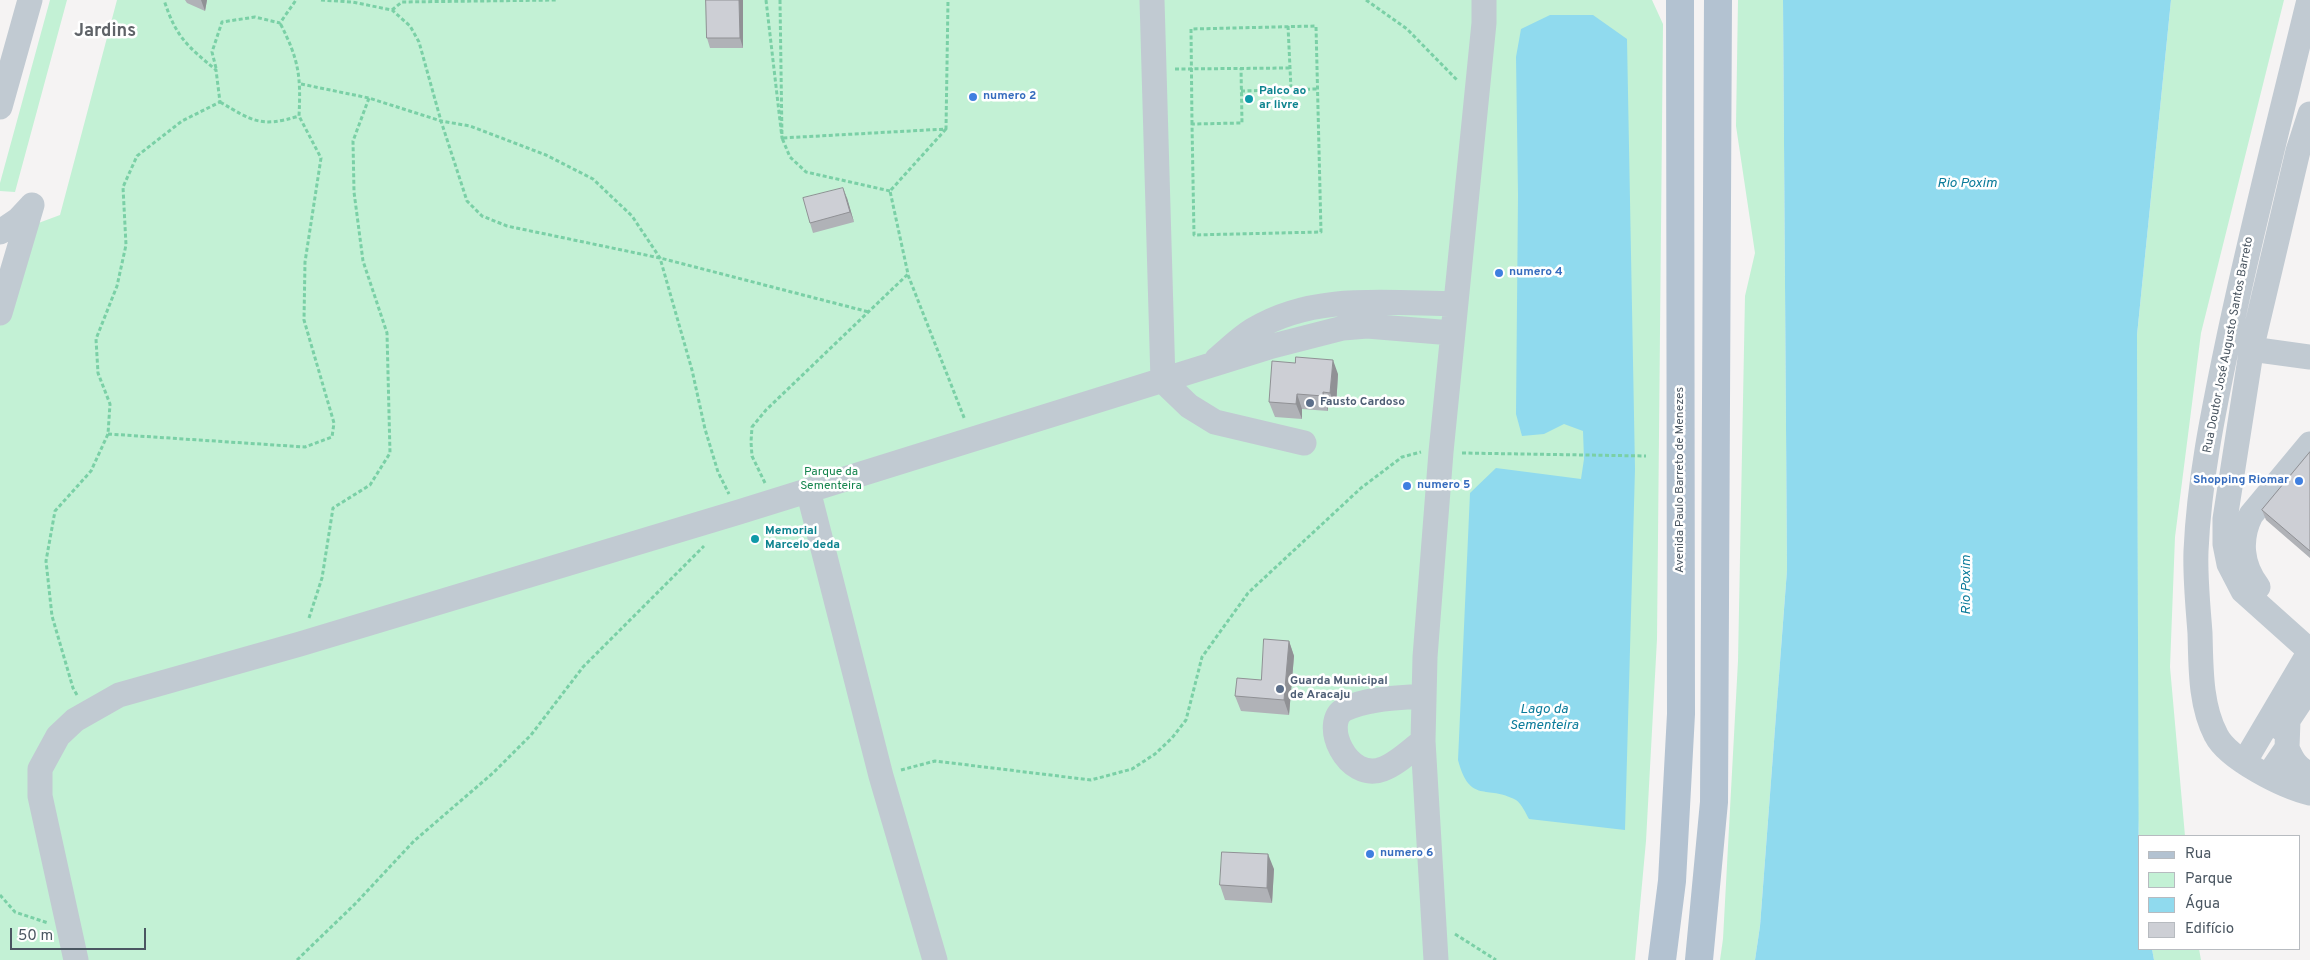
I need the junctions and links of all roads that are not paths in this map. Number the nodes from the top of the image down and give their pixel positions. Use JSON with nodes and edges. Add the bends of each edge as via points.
{"nodes":[{"id":1,"x":30,"y":0,"type":"edge"},
{"id":2,"x":1152,"y":0,"type":"edge"},
{"id":3,"x":1484,"y":0,"type":"edge"},
{"id":4,"x":1680,"y":0,"type":"edge"},
{"id":5,"x":1718,"y":0,"type":"edge"},
{"id":6,"x":2309,"y":0,"type":"edge"},
{"id":7,"x":7,"y":52,"type":"edge"},
{"id":8,"x":0,"y":107,"type":"edge"},
{"id":9,"x":2310,"y":114,"type":"edge"},
{"id":10,"x":0,"y":232,"type":"edge"},
{"id":11,"x":1455,"y":304,"type":"junction"},
{"id":12,"x":0,"y":312,"type":"edge"},
{"id":13,"x":1452,"y":333,"type":"junction"},
{"id":14,"x":2251,"y":349,"type":"junction"},
{"id":15,"x":2310,"y":357,"type":"edge"},
{"id":16,"x":1208,"y":366,"type":"junction"},
{"id":17,"x":1162,"y":380,"type":"junction"},
{"id":18,"x":1304,"y":443,"type":"dead end"},
{"id":19,"x":2310,"y":444,"type":"edge"},
{"id":20,"x":808,"y":490,"type":"junction"},
{"id":21,"x":2310,"y":634,"type":"edge"},
{"id":22,"x":2310,"y":651,"type":"edge"},
{"id":23,"x":2310,"y":687,"type":"edge"},
{"id":24,"x":1424,"y":696,"type":"junction"},
{"id":25,"x":2288,"y":720,"type":"junction"},
{"id":26,"x":1423,"y":741,"type":"junction"},
{"id":27,"x":2287,"y":748,"type":"junction"},
{"id":28,"x":2255,"y":768,"type":"junction"},
{"id":29,"x":2310,"y":774,"type":"edge"},
{"id":30,"x":2310,"y":793,"type":"edge"},
{"id":31,"x":76,"y":960,"type":"edge"},
{"id":32,"x":935,"y":960,"type":"edge"},
{"id":33,"x":1436,"y":960,"type":"edge"},
{"id":34,"x":1662,"y":960,"type":"edge"},
{"id":35,"x":1698,"y":960,"type":"edge"}],
"edges":[{"from":1,"to":7,"type":"street"},
{"from":2,"to":17,"type":"street"},
{"from":3,"to":11,"type":"street"},
{"from":4,"to":34,"type":"main road","name":"Avenida Paulo Barreto de Menezes","via":[[1681,714],[1672,881]]},
{"from":5,"to":35,"type":"main road","via":[[1714,802]]},
{"from":6,"to":28,"type":"street","name":"Rua Doutor José Augusto Santos Barreto","via":[[2247,250],[2214,411],[2197,531],[2198,592],[2209,722],[2226,748]]},
{"from":7,"to":8,"type":"street"},
{"from":9,"to":14,"type":"street","via":[[2298,151]]},
{"from":10,"to":12,"type":"street","via":[[32,205]]},
{"from":11,"to":13,"type":"street"},
{"from":11,"to":16,"type":"street","via":[[1347,303],[1312,307],[1256,328]]},
{"from":13,"to":16,"type":"street","via":[[1367,326],[1343,328]]},
{"from":13,"to":24,"type":"street"},
{"from":14,"to":15,"type":"street"},
{"from":14,"to":22,"type":"street","via":[[2225,519],[2225,544],[2229,564],[2243,591]]},
{"from":16,"to":17,"type":"street"},
{"from":17,"to":18,"type":"street","via":[[1188,406],[1215,422]]},
{"from":17,"to":20,"type":"street"},
{"from":19,"to":21,"type":"street","via":[[2251,515],[2242,538],[2251,578],[2264,595]]},
{"from":20,"to":31,"type":"street","via":[[300,644],[119,695],[75,720],[58,736],[40,769],[40,796]]},
{"from":20,"to":32,"type":"street","via":[[881,776]]},
{"from":22,"to":28,"type":"street"},
{"from":23,"to":25,"type":"street"},
{"from":24,"to":26,"type":"street"},
{"from":24,"to":26,"type":"street","via":[[1378,700],[1343,710],[1335,723],[1340,748],[1346,759],[1358,769],[1370,772],[1388,766]]},
{"from":25,"to":27,"type":"street"},
{"from":25,"to":28,"type":"street"},
{"from":26,"to":33,"type":"street"},
{"from":27,"to":28,"type":"street"},
{"from":27,"to":29,"type":"street","via":[[2292,761]]},
{"from":28,"to":30,"type":"street","name":"Rua Doutor José Augusto Santos Barreto","via":[[2296,790]]}]}
